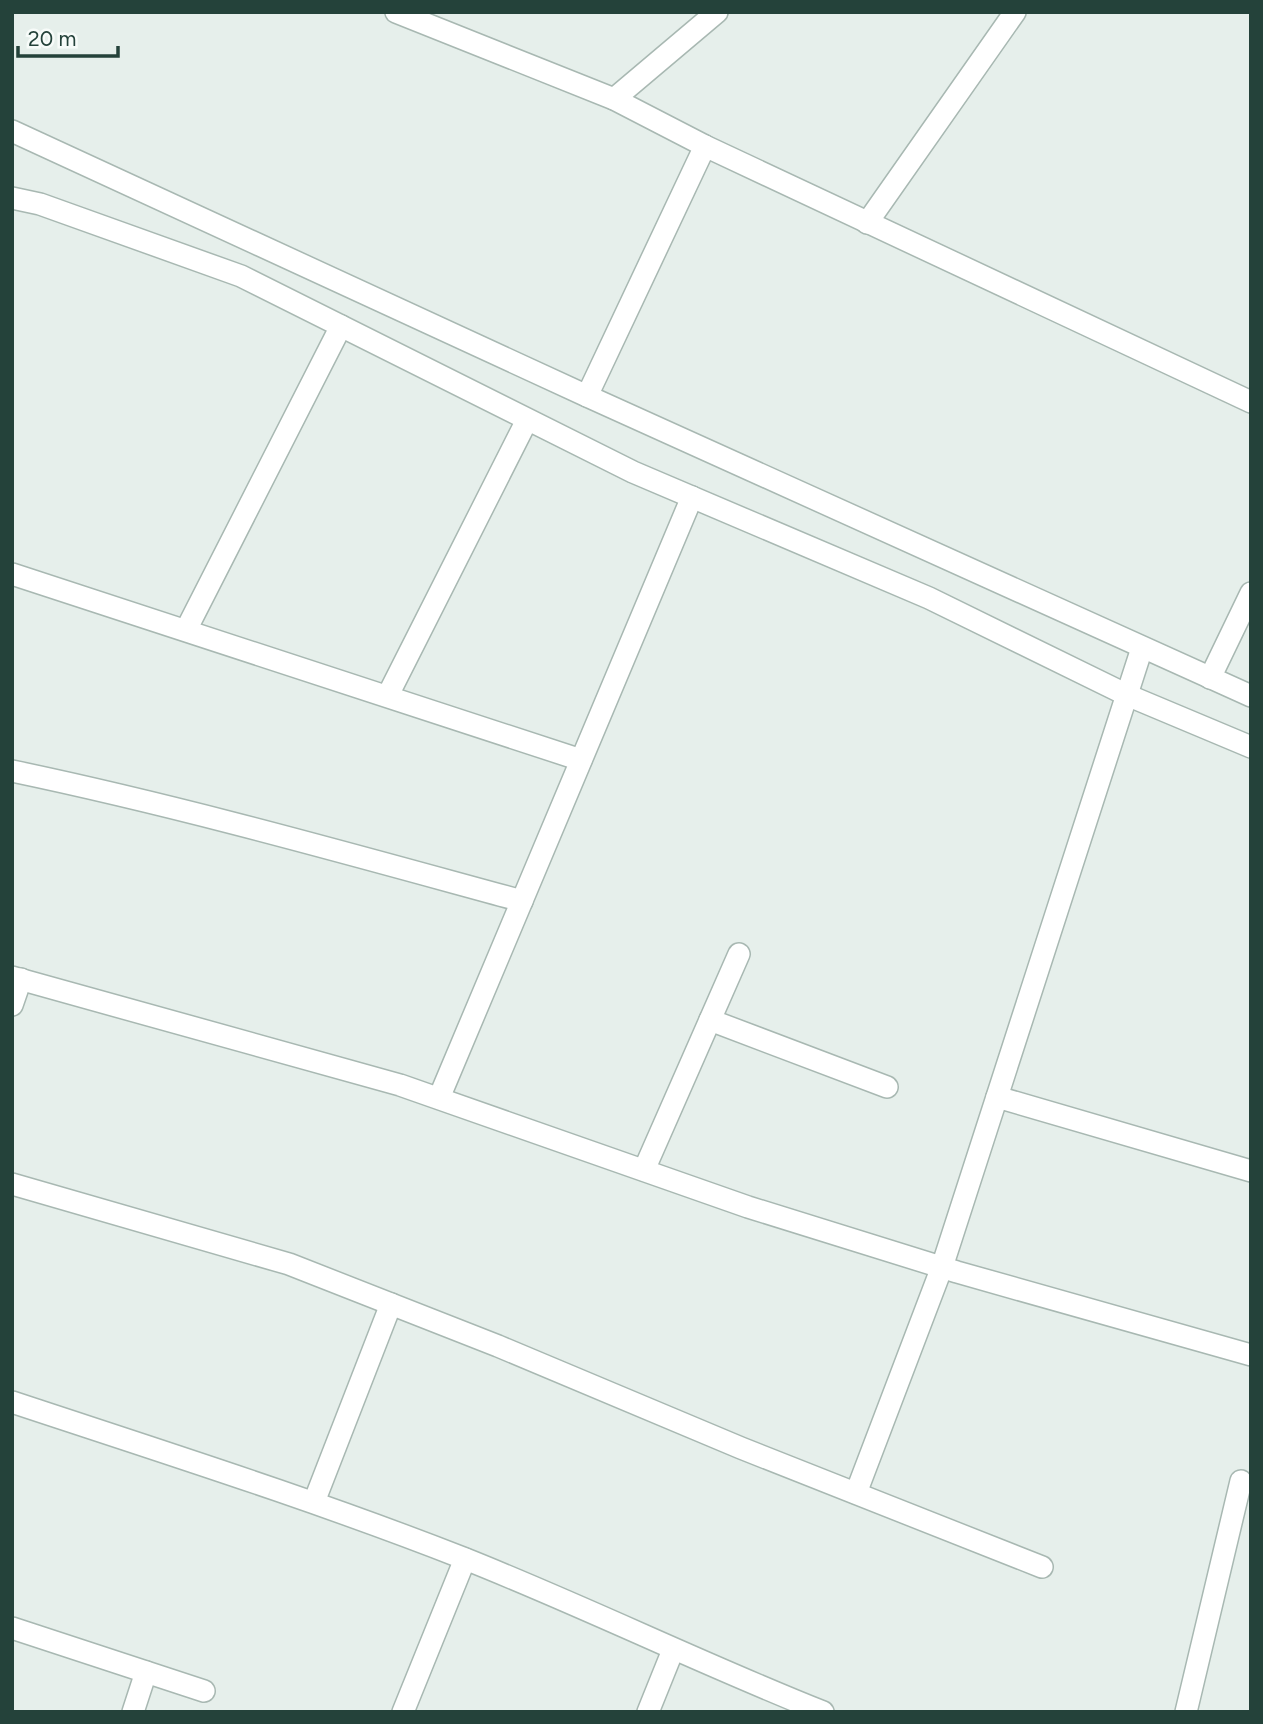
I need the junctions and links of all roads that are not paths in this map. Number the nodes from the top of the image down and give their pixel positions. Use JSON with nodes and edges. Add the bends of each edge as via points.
{"nodes":[{"id":1,"x":396,"y":12,"type":"edge"},
{"id":2,"x":717,"y":12,"type":"edge"},
{"id":3,"x":1015,"y":12,"type":"edge"},
{"id":4,"x":614,"y":99,"type":"junction"},
{"id":5,"x":12,"y":131,"type":"edge"},
{"id":6,"x":705,"y":146,"type":"junction"},
{"id":7,"x":12,"y":198,"type":"edge"},
{"id":8,"x":867,"y":223,"type":"junction"},
{"id":9,"x":341,"y":326,"type":"junction"},
{"id":10,"x":587,"y":396,"type":"junction"},
{"id":11,"x":1251,"y":402,"type":"edge"},
{"id":12,"x":527,"y":420,"type":"junction"},
{"id":13,"x":692,"y":497,"type":"junction"},
{"id":14,"x":12,"y":574,"type":"edge"},
{"id":15,"x":1251,"y":593,"type":"edge"},
{"id":16,"x":186,"y":630,"type":"junction"},
{"id":17,"x":1142,"y":648,"type":"junction"},
{"id":18,"x":1210,"y":678,"type":"junction"},
{"id":19,"x":388,"y":695,"type":"junction"},
{"id":20,"x":1127,"y":695,"type":"junction"},
{"id":21,"x":1251,"y":696,"type":"edge"},
{"id":22,"x":1251,"y":747,"type":"edge"},
{"id":23,"x":581,"y":760,"type":"junction"},
{"id":24,"x":12,"y":771,"type":"edge"},
{"id":25,"x":522,"y":901,"type":"junction"},
{"id":26,"x":739,"y":954,"type":"dead end"},
{"id":27,"x":17,"y":978,"type":"edge"},
{"id":28,"x":12,"y":1005,"type":"edge"},
{"id":29,"x":710,"y":1020,"type":"junction"},
{"id":30,"x":887,"y":1087,"type":"dead end"},
{"id":31,"x":997,"y":1097,"type":"junction"},
{"id":32,"x":439,"y":1098,"type":"junction"},
{"id":33,"x":644,"y":1171,"type":"junction"},
{"id":34,"x":1251,"y":1171,"type":"edge"},
{"id":35,"x":12,"y":1184,"type":"edge"},
{"id":36,"x":942,"y":1267,"type":"junction"},
{"id":37,"x":391,"y":1304,"type":"junction"},
{"id":38,"x":1251,"y":1355,"type":"edge"},
{"id":39,"x":12,"y":1402,"type":"edge"},
{"id":40,"x":1241,"y":1481,"type":"dead end"},
{"id":41,"x":856,"y":1493,"type":"junction"},
{"id":42,"x":314,"y":1502,"type":"junction"},
{"id":43,"x":465,"y":1559,"type":"junction"},
{"id":44,"x":1042,"y":1567,"type":"dead end"},
{"id":45,"x":12,"y":1628,"type":"edge"},
{"id":46,"x":673,"y":1650,"type":"junction"},
{"id":47,"x":146,"y":1672,"type":"junction"},
{"id":48,"x":204,"y":1691,"type":"dead end"},
{"id":49,"x":814,"y":1710,"type":"edge"},
{"id":50,"x":133,"y":1712,"type":"edge"},
{"id":51,"x":403,"y":1712,"type":"edge"},
{"id":52,"x":649,"y":1712,"type":"edge"},
{"id":53,"x":1186,"y":1712,"type":"edge"}],
"edges":[{"from":1,"to":4,"type":"street"},
{"from":2,"to":4,"type":"street"},
{"from":3,"to":8,"type":"street"},
{"from":4,"to":6,"type":"street"},
{"from":5,"to":10,"type":"street"},
{"from":6,"to":8,"type":"street"},
{"from":6,"to":10,"type":"street"},
{"from":7,"to":9,"type":"street","via":[[241,276]]},
{"from":8,"to":11,"type":"street"},
{"from":9,"to":12,"type":"street"},
{"from":9,"to":16,"type":"street"},
{"from":10,"to":17,"type":"street"},
{"from":12,"to":13,"type":"street"},
{"from":12,"to":19,"type":"street"},
{"from":13,"to":20,"type":"street","via":[[929,598]]},
{"from":13,"to":23,"type":"street"},
{"from":14,"to":16,"type":"street"},
{"from":15,"to":18,"type":"street"},
{"from":16,"to":19,"type":"street"},
{"from":17,"to":18,"type":"street"},
{"from":17,"to":20,"type":"street"},
{"from":18,"to":21,"type":"street"},
{"from":19,"to":23,"type":"street"},
{"from":20,"to":22,"type":"street"},
{"from":20,"to":31,"type":"street"},
{"from":23,"to":25,"type":"street"},
{"from":24,"to":25,"type":"street"},
{"from":25,"to":32,"type":"street"},
{"from":26,"to":29,"type":"street"},
{"from":27,"to":28,"type":"street"},
{"from":27,"to":32,"type":"street"},
{"from":29,"to":30,"type":"street"},
{"from":29,"to":33,"type":"street"},
{"from":31,"to":34,"type":"street"},
{"from":31,"to":36,"type":"street"},
{"from":32,"to":33,"type":"street"},
{"from":33,"to":36,"type":"street"},
{"from":35,"to":37,"type":"street","via":[[289,1265]]},
{"from":36,"to":38,"type":"street"},
{"from":36,"to":41,"type":"street"},
{"from":37,"to":41,"type":"street"},
{"from":37,"to":42,"type":"street"},
{"from":39,"to":42,"type":"street"},
{"from":40,"to":53,"type":"street"},
{"from":41,"to":44,"type":"street"},
{"from":42,"to":43,"type":"street"},
{"from":43,"to":46,"type":"street"},
{"from":43,"to":51,"type":"street"},
{"from":45,"to":47,"type":"street"},
{"from":46,"to":49,"type":"street"},
{"from":46,"to":52,"type":"street"},
{"from":47,"to":48,"type":"street"},
{"from":47,"to":50,"type":"street"}]}
